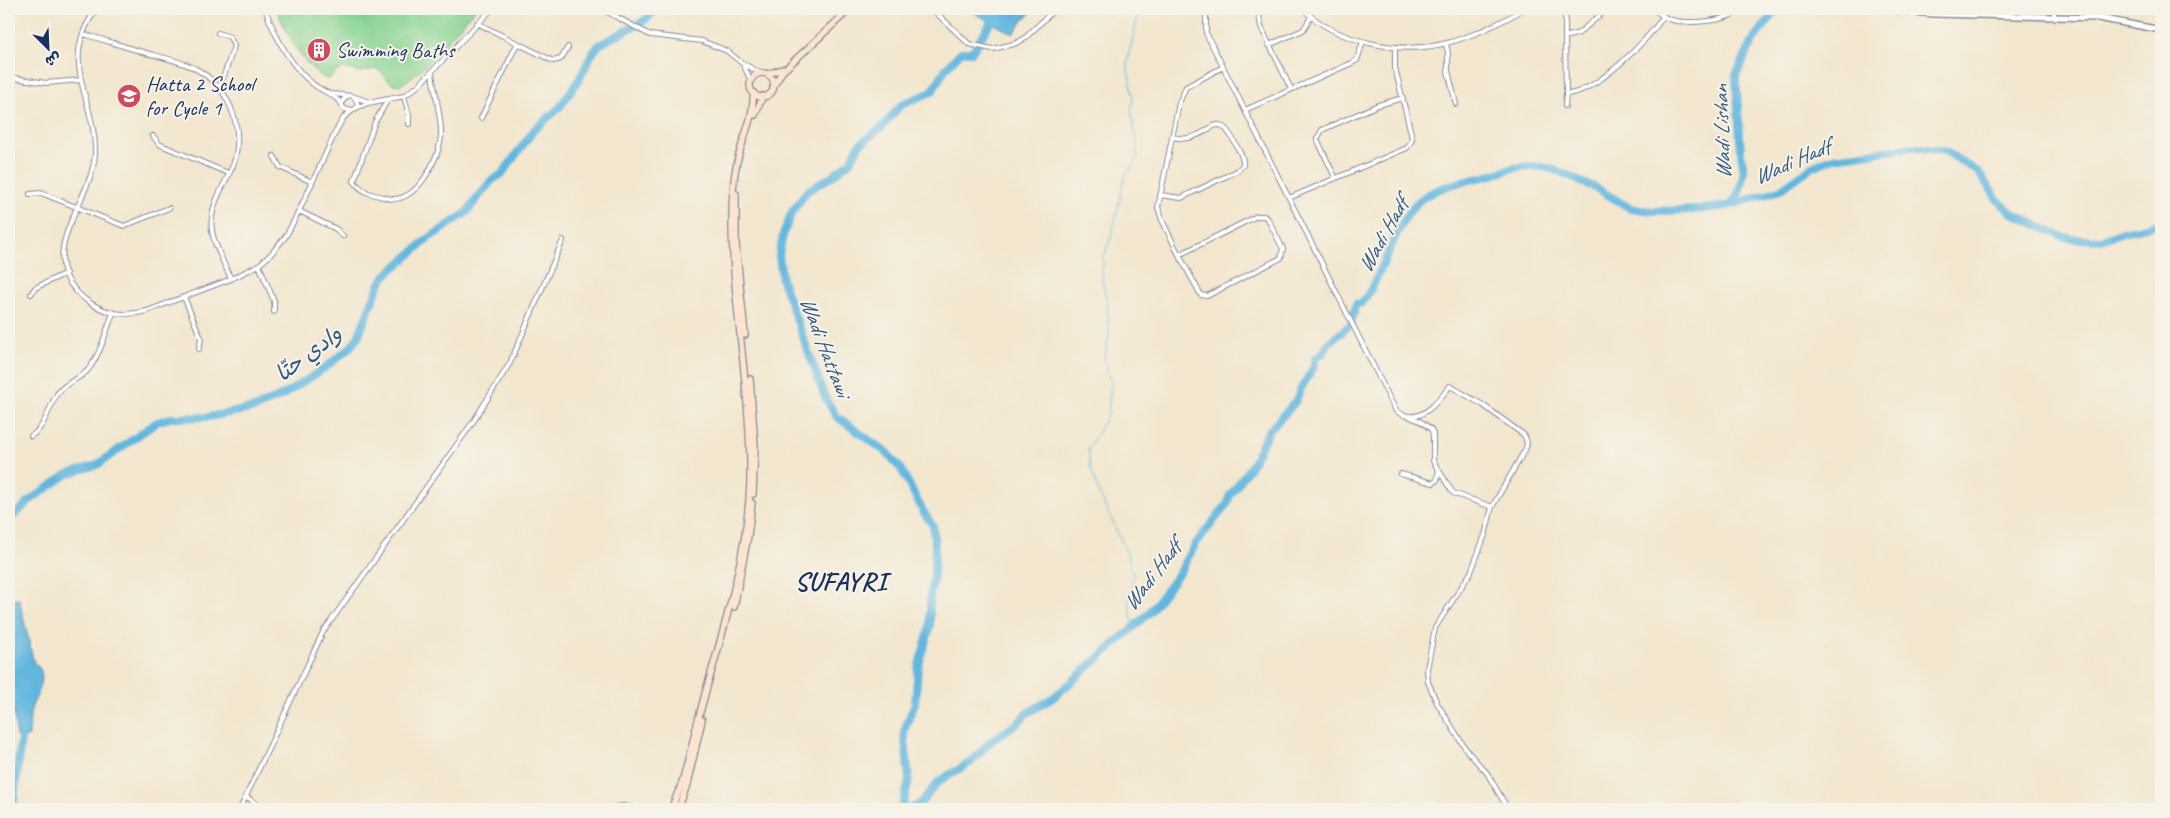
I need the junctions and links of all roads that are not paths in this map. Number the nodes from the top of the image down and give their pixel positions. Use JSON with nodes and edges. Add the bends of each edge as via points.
{"nodes":[{"id":1,"x":97,"y":9,"type":"edge"},
{"id":2,"x":265,"y":9,"type":"edge"},
{"id":3,"x":492,"y":9,"type":"edge"},
{"id":4,"x":602,"y":9,"type":"edge"},
{"id":5,"x":850,"y":9,"type":"edge"},
{"id":6,"x":932,"y":9,"type":"edge"},
{"id":7,"x":1055,"y":9,"type":"edge"},
{"id":8,"x":1206,"y":9,"type":"edge"},
{"id":9,"x":1258,"y":9,"type":"edge"},
{"id":10,"x":1303,"y":9,"type":"edge"},
{"id":11,"x":1524,"y":9,"type":"edge"},
{"id":12,"x":1565,"y":9,"type":"edge"},
{"id":13,"x":1607,"y":9,"type":"edge"},
{"id":14,"x":1653,"y":9,"type":"edge"},
{"id":15,"x":1740,"y":9,"type":"edge"},
{"id":16,"x":1883,"y":9,"type":"edge"},
{"id":17,"x":2054,"y":9,"type":"edge"},
{"id":18,"x":1909,"y":10,"type":"edge"},
{"id":19,"x":1664,"y":16,"type":"junction"},
{"id":20,"x":2054,"y":16,"type":"junction"},
{"id":21,"x":1312,"y":17,"type":"junction"},
{"id":22,"x":477,"y":23,"type":"junction"},
{"id":23,"x":2161,"y":30,"type":"edge"},
{"id":24,"x":218,"y":33,"type":"dead end"},
{"id":25,"x":84,"y":34,"type":"junction"},
{"id":26,"x":1565,"y":37,"type":"junction"},
{"id":27,"x":1363,"y":42,"type":"junction"},
{"id":28,"x":517,"y":44,"type":"junction"},
{"id":29,"x":1446,"y":44,"type":"junction"},
{"id":30,"x":1269,"y":45,"type":"junction"},
{"id":31,"x":568,"y":47,"type":"dead end"},
{"id":32,"x":1396,"y":47,"type":"junction"},
{"id":33,"x":744,"y":64,"type":"junction"},
{"id":34,"x":790,"y":66,"type":"junction"},
{"id":35,"x":1223,"y":67,"type":"junction"},
{"id":36,"x":432,"y":74,"type":"junction"},
{"id":37,"x":764,"y":74,"type":"junction"},
{"id":38,"x":9,"y":77,"type":"edge"},
{"id":39,"x":80,"y":80,"type":"junction"},
{"id":40,"x":751,"y":81,"type":"junction"},
{"id":41,"x":220,"y":87,"type":"junction"},
{"id":42,"x":773,"y":87,"type":"junction"},
{"id":43,"x":1291,"y":89,"type":"junction"},
{"id":44,"x":753,"y":92,"type":"junction"},
{"id":45,"x":330,"y":94,"type":"junction"},
{"id":46,"x":1566,"y":94,"type":"junction"},
{"id":47,"x":347,"y":96,"type":"junction"},
{"id":48,"x":404,"y":96,"type":"junction"},
{"id":49,"x":763,"y":96,"type":"junction"},
{"id":50,"x":354,"y":97,"type":"junction"},
{"id":51,"x":1404,"y":98,"type":"junction"},
{"id":52,"x":387,"y":101,"type":"junction"},
{"id":53,"x":373,"y":102,"type":"junction"},
{"id":54,"x":1456,"y":104,"type":"dead end"},
{"id":55,"x":343,"y":106,"type":"junction"},
{"id":56,"x":1565,"y":106,"type":"dead end"},
{"id":57,"x":354,"y":109,"type":"junction"},
{"id":58,"x":1245,"y":110,"type":"junction"},
{"id":59,"x":344,"y":117,"type":"junction"},
{"id":60,"x":481,"y":118,"type":"dead end"},
{"id":61,"x":409,"y":124,"type":"dead end"},
{"id":62,"x":153,"y":136,"type":"dead end"},
{"id":63,"x":1172,"y":137,"type":"junction"},
{"id":64,"x":274,"y":156,"type":"dead end"},
{"id":65,"x":228,"y":173,"type":"junction"},
{"id":66,"x":1335,"y":177,"type":"junction"},
{"id":67,"x":312,"y":182,"type":"junction"},
{"id":68,"x":30,"y":194,"type":"dead end"},
{"id":69,"x":1160,"y":195,"type":"junction"},
{"id":70,"x":1289,"y":198,"type":"junction"},
{"id":71,"x":77,"y":208,"type":"junction"},
{"id":72,"x":169,"y":208,"type":"dead end"},
{"id":73,"x":299,"y":211,"type":"junction"},
{"id":74,"x":343,"y":236,"type":"dead end"},
{"id":75,"x":563,"y":240,"type":"dead end"},
{"id":76,"x":1180,"y":255,"type":"junction"},
{"id":77,"x":259,"y":265,"type":"junction"},
{"id":78,"x":66,"y":273,"type":"junction"},
{"id":79,"x":230,"y":280,"type":"junction"},
{"id":80,"x":31,"y":294,"type":"dead end"},
{"id":81,"x":184,"y":297,"type":"junction"},
{"id":82,"x":274,"y":312,"type":"dead end"},
{"id":83,"x":113,"y":314,"type":"junction"},
{"id":84,"x":199,"y":349,"type":"dead end"},
{"id":85,"x":1408,"y":416,"type":"junction"},
{"id":86,"x":31,"y":436,"type":"dead end"},
{"id":87,"x":1439,"y":470,"type":"junction"},
{"id":88,"x":1402,"y":474,"type":"dead end"},
{"id":89,"x":1492,"y":506,"type":"junction"},
{"id":90,"x":246,"y":796,"type":"junction"},
{"id":91,"x":240,"y":809,"type":"edge"},
{"id":92,"x":263,"y":809,"type":"edge"},
{"id":93,"x":606,"y":809,"type":"edge"},
{"id":94,"x":640,"y":809,"type":"edge"},
{"id":95,"x":671,"y":809,"type":"edge"},
{"id":96,"x":678,"y":809,"type":"edge"},
{"id":97,"x":1508,"y":809,"type":"edge"}],
"edges":[{"from":1,"to":25,"type":"street"},
{"from":2,"to":45,"type":"street","via":[[288,55],[313,84]]},
{"from":3,"to":22,"type":"street"},
{"from":4,"to":33,"type":"street","via":[[659,37],[713,44]]},
{"from":5,"to":34,"type":"main road"},
{"from":6,"to":7,"type":"street","via":[[969,44],[992,49],[1024,39]]},
{"from":8,"to":35,"type":"street","via":[[1206,33]]},
{"from":9,"to":30,"type":"street"},
{"from":10,"to":21,"type":"street"},
{"from":11,"to":29,"type":"street","via":[[1475,34]]},
{"from":12,"to":26,"type":"street"},
{"from":13,"to":26,"type":"street","via":[[1579,33]]},
{"from":14,"to":19,"type":"street"},
{"from":15,"to":19,"type":"street","via":[[1725,19],[1681,22]]},
{"from":16,"to":18,"type":"street"},
{"from":17,"to":20,"type":"street"},
{"from":18,"to":20,"type":"street"},
{"from":19,"to":46,"type":"street","via":[[1611,71],[1584,90]]},
{"from":20,"to":23,"type":"street","via":[[2098,18]]},
{"from":21,"to":27,"type":"street"},
{"from":21,"to":30,"type":"street","via":[[1303,30]]},
{"from":22,"to":28,"type":"street"},
{"from":22,"to":36,"type":"street"},
{"from":24,"to":41,"type":"street","via":[[230,37],[234,46]]},
{"from":25,"to":39,"type":"street","via":[[80,48]]},
{"from":25,"to":41,"type":"street","via":[[195,68]]},
{"from":26,"to":46,"type":"street"},
{"from":27,"to":32,"type":"street"},
{"from":27,"to":43,"type":"street","via":[[1357,60]]},
{"from":28,"to":31,"type":"street","via":[[553,61],[561,59]]},
{"from":28,"to":60,"type":"street"},
{"from":29,"to":32,"type":"street"},
{"from":29,"to":54,"type":"street"},
{"from":30,"to":43,"type":"street"},
{"from":32,"to":51,"type":"street","via":[[1394,68]]},
{"from":33,"to":37,"type":"street"},
{"from":33,"to":40,"type":"street"},
{"from":34,"to":37,"type":"main road"},
{"from":34,"to":42,"type":"main road"},
{"from":35,"to":58,"type":"street"},
{"from":35,"to":63,"type":"street","via":[[1186,87]]},
{"from":36,"to":48,"type":"street"},
{"from":36,"to":52,"type":"street","via":[[442,133],[438,150],[415,191],[392,200],[359,189],[354,181],[375,122]]},
{"from":37,"to":40,"type":"main road","via":[[753,77]]},
{"from":37,"to":42,"type":"main road","via":[[772,79]]},
{"from":38,"to":39,"type":"street","via":[[46,83]]},
{"from":39,"to":71,"type":"street","via":[[95,144],[91,175]]},
{"from":40,"to":44,"type":"main road"},
{"from":41,"to":65,"type":"street","via":[[235,117],[238,138],[235,161]]},
{"from":42,"to":49,"type":"main road"},
{"from":43,"to":58,"type":"street"},
{"from":44,"to":49,"type":"main road"},
{"from":44,"to":95,"type":"main road","via":[[751,114],[736,166],[732,215],[750,460],[744,538],[730,606],[682,783]]},
{"from":45,"to":47,"type":"street"},
{"from":45,"to":55,"type":"street"},
{"from":46,"to":56,"type":"street"},
{"from":47,"to":50,"type":"street"},
{"from":47,"to":55,"type":"street","via":[[343,99]]},
{"from":48,"to":52,"type":"street"},
{"from":48,"to":61,"type":"street"},
{"from":49,"to":96,"type":"main road","via":[[756,108],[742,157],[736,216],[738,274],[755,446],[748,536],[734,607]]},
{"from":50,"to":53,"type":"street"},
{"from":50,"to":57,"type":"street","via":[[358,103]]},
{"from":51,"to":66,"type":"street","via":[[1410,144]]},
{"from":51,"to":66,"type":"street","via":[[1378,105],[1318,134],[1317,139]]},
{"from":52,"to":53,"type":"street"},
{"from":53,"to":57,"type":"street"},
{"from":55,"to":57,"type":"street","via":[[347,110]]},
{"from":55,"to":59,"type":"street"},
{"from":57,"to":59,"type":"street"},
{"from":58,"to":70,"type":"street"},
{"from":59,"to":67,"type":"street"},
{"from":62,"to":65,"type":"street","via":[[159,144]]},
{"from":63,"to":69,"type":"street"},
{"from":63,"to":69,"type":"street","via":[[1188,138],[1217,125],[1224,127],[1243,158],[1243,165],[1181,198]]},
{"from":64,"to":67,"type":"street","via":[[280,167]]},
{"from":65,"to":79,"type":"street","via":[[210,219],[212,235]]},
{"from":66,"to":70,"type":"street"},
{"from":67,"to":73,"type":"street"},
{"from":68,"to":71,"type":"street","via":[[41,192]]},
{"from":69,"to":76,"type":"street","via":[[1158,212]]},
{"from":70,"to":85,"type":"street","via":[[1396,411]]},
{"from":71,"to":72,"type":"street","via":[[124,226]]},
{"from":71,"to":78,"type":"street","via":[[62,250]]},
{"from":73,"to":74,"type":"street","via":[[336,229]]},
{"from":73,"to":77,"type":"street","via":[[286,236]]},
{"from":75,"to":90,"type":"street","via":[[510,363],[473,422],[323,632]]},
{"from":76,"to":76,"type":"street","via":[[1200,294],[1205,296],[1277,261],[1283,252],[1268,219],[1260,215]]},
{"from":77,"to":79,"type":"street"},
{"from":77,"to":82,"type":"street","via":[[274,301]]},
{"from":78,"to":80,"type":"street","via":[[35,288]]},
{"from":78,"to":83,"type":"street","via":[[82,296],[94,306]]},
{"from":79,"to":81,"type":"street"},
{"from":81,"to":83,"type":"street","via":[[134,314]]},
{"from":81,"to":84,"type":"street","via":[[201,338]]},
{"from":83,"to":86,"type":"street","via":[[88,370],[58,393],[38,430]]},
{"from":85,"to":87,"type":"street","via":[[1431,429],[1432,458]]},
{"from":85,"to":89,"type":"street","via":[[1427,412],[1450,386],[1524,435],[1527,445]]},
{"from":87,"to":88,"type":"street","via":[[1433,484]]},
{"from":87,"to":89,"type":"street","via":[[1456,494]]},
{"from":89,"to":97,"type":"street","via":[[1471,572],[1435,628],[1427,676],[1449,724],[1487,773]]},
{"from":90,"to":91,"type":"street"},
{"from":90,"to":92,"type":"street"},
{"from":93,"to":94,"type":"street","via":[[623,806]]}]}
